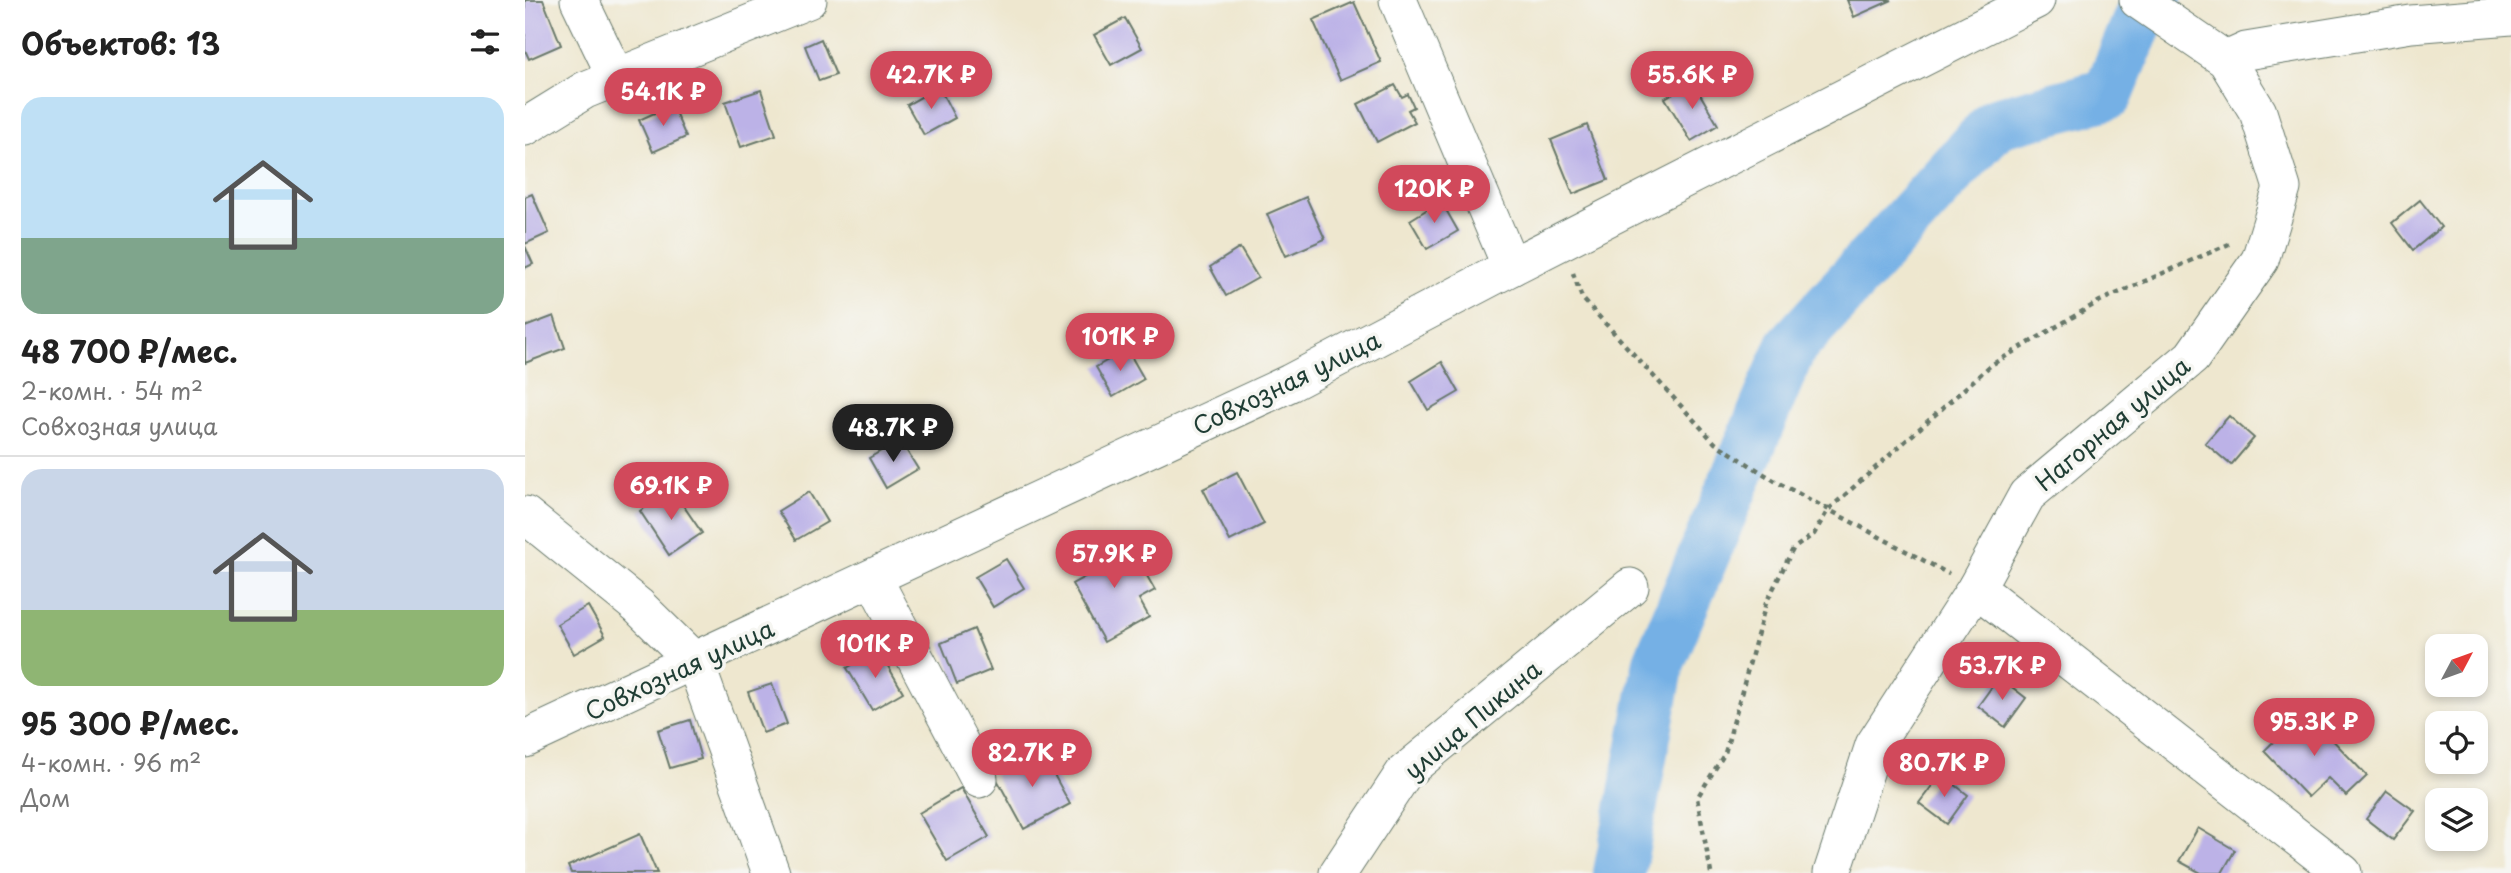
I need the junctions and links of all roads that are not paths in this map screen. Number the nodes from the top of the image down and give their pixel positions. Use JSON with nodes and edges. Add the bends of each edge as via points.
{"nodes":[{"id":1,"x":579,"y":0,"type":"edge"},
{"id":2,"x":808,"y":0,"type":"edge"},
{"id":3,"x":1398,"y":0,"type":"edge"},
{"id":4,"x":2036,"y":0,"type":"edge"},
{"id":5,"x":2139,"y":0,"type":"edge"},
{"id":6,"x":2511,"y":16,"type":"edge"},
{"id":7,"x":2226,"y":60,"type":"junction"},
{"id":8,"x":617,"y":77,"type":"junction"},
{"id":9,"x":525,"y":127,"type":"edge"},
{"id":10,"x":1511,"y":267,"type":"junction"},
{"id":11,"x":525,"y":515,"type":"edge"},
{"id":12,"x":873,"y":579,"type":"junction"},
{"id":13,"x":1630,"y":587,"type":"dead end"},
{"id":14,"x":1976,"y":588,"type":"junction"},
{"id":15,"x":695,"y":662,"type":"junction"},
{"id":16,"x":525,"y":740,"type":"edge"},
{"id":17,"x":979,"y":779,"type":"dead end"},
{"id":18,"x":771,"y":873,"type":"edge"},
{"id":19,"x":1338,"y":873,"type":"edge"},
{"id":20,"x":1832,"y":873,"type":"edge"},
{"id":21,"x":2343,"y":873,"type":"edge"}],
"edges":[{"from":1,"to":8,"type":"street"},
{"from":2,"to":8,"type":"street"},
{"from":3,"to":10,"type":"street"},
{"from":4,"to":10,"type":"street","name":"Совхозная улица"},
{"from":5,"to":7,"type":"street","name":"Нагорная улица"},
{"from":6,"to":7,"type":"street","via":[[2411,24],[2246,51]]},
{"from":7,"to":14,"type":"street","name":"Нагорная улица","via":[[2258,112],[2282,188],[2260,260],[2192,357],[2027,495]]},
{"from":8,"to":9,"type":"street","via":[[585,90]]},
{"from":10,"to":12,"type":"street","name":"Совхозная улица","via":[[1290,383]]},
{"from":11,"to":15,"type":"street","via":[[638,606]]},
{"from":12,"to":15,"type":"street","name":"Совхозная улица"},
{"from":12,"to":17,"type":"street"},
{"from":13,"to":19,"type":"street","name":"улица Пикина","via":[[1404,773]]},
{"from":14,"to":20,"type":"street","name":"Нагорная улица","via":[[1874,745]]},
{"from":14,"to":21,"type":"street"},
{"from":15,"to":16,"type":"street","name":"Совхозная улица"},
{"from":15,"to":18,"type":"street"}]}
